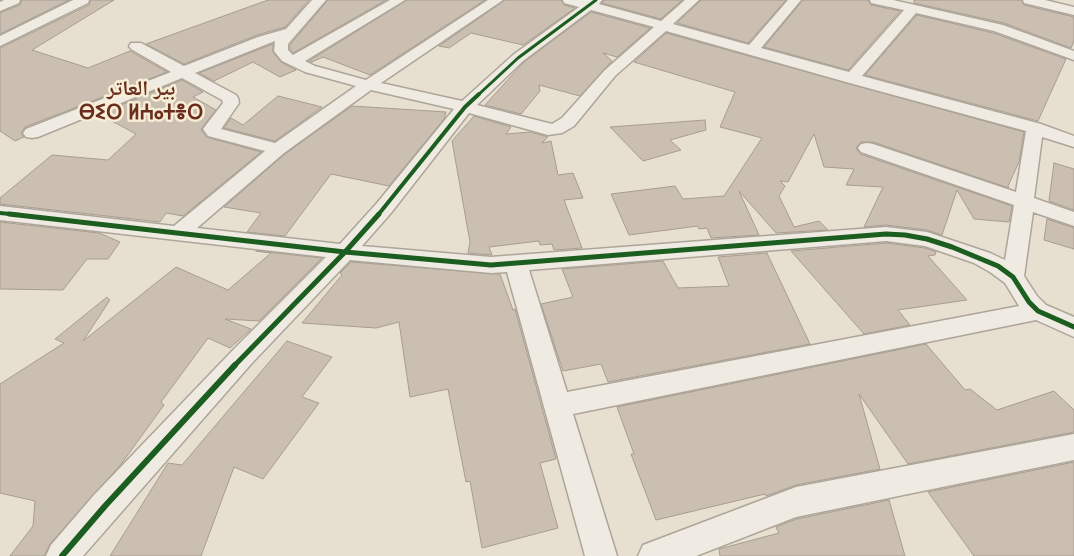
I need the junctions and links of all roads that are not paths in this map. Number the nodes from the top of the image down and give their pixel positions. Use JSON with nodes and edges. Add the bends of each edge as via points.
{"nodes":[{"id":1,"x":14,"y":0,"type":"edge"},
{"id":2,"x":84,"y":0,"type":"edge"},
{"id":3,"x":320,"y":0,"type":"edge"},
{"id":4,"x":400,"y":0,"type":"edge"},
{"id":5,"x":497,"y":0,"type":"edge"},
{"id":6,"x":693,"y":0,"type":"edge"},
{"id":7,"x":796,"y":0,"type":"edge"},
{"id":8,"x":876,"y":0,"type":"edge"},
{"id":9,"x":1029,"y":0,"type":"edge"},
{"id":10,"x":584,"y":2,"type":"edge"},
{"id":11,"x":0,"y":7,"type":"edge"},
{"id":12,"x":913,"y":8,"type":"junction"},
{"id":13,"x":1074,"y":11,"type":"edge"},
{"id":14,"x":662,"y":27,"type":"junction"},
{"id":15,"x":289,"y":32,"type":"junction"},
{"id":16,"x":0,"y":42,"type":"edge"},
{"id":17,"x":136,"y":46,"type":"dead end"},
{"id":18,"x":752,"y":50,"type":"junction"},
{"id":19,"x":1074,"y":56,"type":"edge"},
{"id":20,"x":294,"y":61,"type":"junction"},
{"id":21,"x":182,"y":72,"type":"junction"},
{"id":22,"x":851,"y":79,"type":"junction"},
{"id":23,"x":368,"y":85,"type":"junction"},
{"id":24,"x":465,"y":107,"type":"junction"},
{"id":25,"x":1035,"y":128,"type":"junction"},
{"id":26,"x":32,"y":133,"type":"dead end"},
{"id":27,"x":1074,"y":142,"type":"edge"},
{"id":28,"x":867,"y":148,"type":"dead end"},
{"id":29,"x":278,"y":150,"type":"junction"},
{"id":30,"x":1023,"y":203,"type":"junction"},
{"id":31,"x":0,"y":213,"type":"edge"},
{"id":32,"x":1074,"y":219,"type":"edge"},
{"id":33,"x":178,"y":233,"type":"junction"},
{"id":34,"x":345,"y":252,"type":"junction"},
{"id":35,"x":516,"y":264,"type":"junction"},
{"id":36,"x":1013,"y":277,"type":"junction"},
{"id":37,"x":1045,"y":314,"type":"junction"},
{"id":38,"x":1074,"y":327,"type":"edge"},
{"id":39,"x":1074,"y":342,"type":"edge"},
{"id":40,"x":557,"y":406,"type":"junction"},
{"id":41,"x":1074,"y":447,"type":"edge"},
{"id":42,"x":62,"y":556,"type":"edge"},
{"id":43,"x":601,"y":556,"type":"edge"},
{"id":44,"x":654,"y":556,"type":"edge"}],
"edges":[{"from":1,"to":11,"type":"street"},
{"from":2,"to":16,"type":"street"},
{"from":3,"to":15,"type":"street"},
{"from":4,"to":20,"type":"street"},
{"from":5,"to":23,"type":"street"},
{"from":6,"to":14,"type":"street"},
{"from":7,"to":18,"type":"street"},
{"from":8,"to":12,"type":"street"},
{"from":9,"to":13,"type":"street"},
{"from":10,"to":14,"type":"street"},
{"from":10,"to":24,"type":"street"},
{"from":12,"to":19,"type":"street","via":[[998,28]]},
{"from":12,"to":22,"type":"street"},
{"from":14,"to":18,"type":"street"},
{"from":14,"to":24,"type":"street","via":[[610,73],[568,122],[556,129],[548,130]]},
{"from":15,"to":20,"type":"street","via":[[279,47],[287,58]]},
{"from":15,"to":21,"type":"street"},
{"from":17,"to":21,"type":"street"},
{"from":18,"to":22,"type":"street"},
{"from":20,"to":23,"type":"street","via":[[310,69]]},
{"from":21,"to":26,"type":"street"},
{"from":21,"to":29,"type":"street","via":[[230,98],[231,103],[212,129],[214,132]]},
{"from":22,"to":25,"type":"street"},
{"from":23,"to":24,"type":"street"},
{"from":23,"to":29,"type":"street"},
{"from":24,"to":34,"type":"street"},
{"from":25,"to":27,"type":"street"},
{"from":25,"to":30,"type":"street"},
{"from":28,"to":30,"type":"street"},
{"from":29,"to":33,"type":"street"},
{"from":30,"to":32,"type":"street"},
{"from":30,"to":36,"type":"street"},
{"from":31,"to":33,"type":"street"},
{"from":33,"to":34,"type":"street"},
{"from":34,"to":35,"type":"street","via":[[491,265]]},
{"from":34,"to":42,"type":"street","via":[[243,356]]},
{"from":35,"to":36,"type":"street","via":[[886,234],[927,239],[952,247],[982,258]]},
{"from":35,"to":40,"type":"street"},
{"from":36,"to":37,"type":"street","via":[[1029,302]]},
{"from":37,"to":38,"type":"street"},
{"from":37,"to":39,"type":"street"},
{"from":37,"to":40,"type":"street"},
{"from":40,"to":43,"type":"street"},
{"from":41,"to":44,"type":"street","via":[[796,502]]}]}
